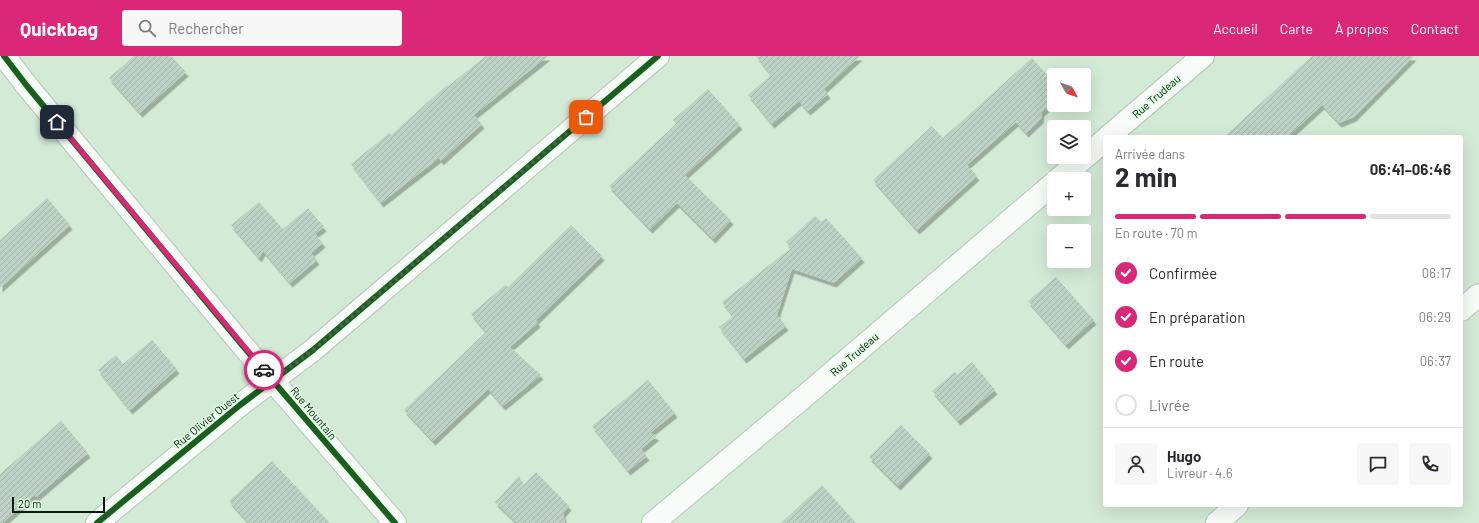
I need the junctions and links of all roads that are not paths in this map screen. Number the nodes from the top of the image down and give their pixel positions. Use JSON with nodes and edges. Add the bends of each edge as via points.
{"nodes":[{"id":1,"x":4,"y":56,"type":"edge"},
{"id":2,"x":658,"y":56,"type":"edge"},
{"id":3,"x":1203,"y":56,"type":"edge"},
{"id":4,"x":1110,"y":135,"type":"edge"},
{"id":5,"x":1103,"y":142,"type":"edge"},
{"id":6,"x":1067,"y":172,"type":"edge"},
{"id":7,"x":1047,"y":189,"type":"edge"},
{"id":8,"x":1479,"y":295,"type":"edge"},
{"id":9,"x":1463,"y":308,"type":"edge"},
{"id":10,"x":273,"y":380,"type":"junction"},
{"id":11,"x":1236,"y":507,"type":"edge"},
{"id":12,"x":97,"y":523,"type":"edge"},
{"id":13,"x":395,"y":523,"type":"edge"},
{"id":14,"x":653,"y":523,"type":"edge"},
{"id":15,"x":1217,"y":523,"type":"edge"}],
"edges":[{"from":1,"to":10,"type":"street","name":"Rue Mountain"},
{"from":2,"to":10,"type":"street","name":"Rue Olivier Ouest","via":[[319,345]]},
{"from":3,"to":4,"type":"street","name":"Rue Trudeau"},
{"from":5,"to":6,"type":"street"},
{"from":7,"to":14,"type":"street","name":"Rue Trudeau"},
{"from":8,"to":9,"type":"street"},
{"from":10,"to":12,"type":"street","name":"Rue Olivier Ouest"},
{"from":10,"to":13,"type":"street","name":"Rue Mountain"},
{"from":11,"to":15,"type":"street"}]}
